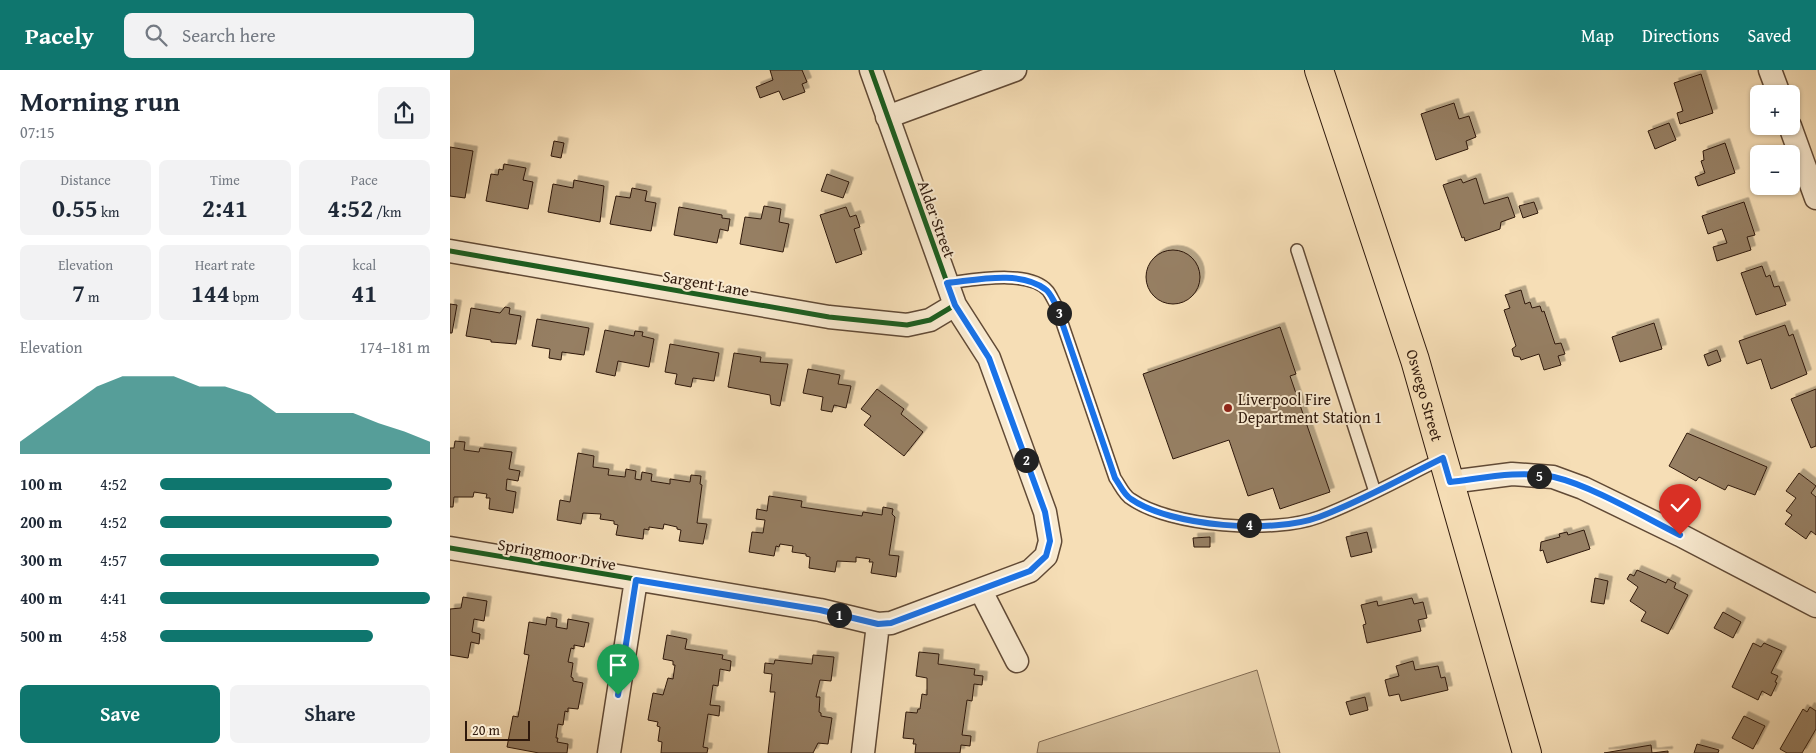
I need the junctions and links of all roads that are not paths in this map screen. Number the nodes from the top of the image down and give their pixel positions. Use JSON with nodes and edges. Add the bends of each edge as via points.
{"nodes":[{"id":1,"x":871,"y":70,"type":"edge"},
{"id":2,"x":1015,"y":70,"type":"edge"},
{"id":3,"x":1319,"y":70,"type":"edge"},
{"id":4,"x":1770,"y":70,"type":"edge"},
{"id":5,"x":1776,"y":85,"type":"edge"},
{"id":6,"x":887,"y":117,"type":"junction"},
{"id":7,"x":1793,"y":135,"type":"edge"},
{"id":8,"x":1816,"y":198,"type":"edge"},
{"id":9,"x":450,"y":250,"type":"edge"},
{"id":10,"x":1297,"y":250,"type":"dead end"},
{"id":11,"x":947,"y":283,"type":"junction"},
{"id":12,"x":955,"y":305,"type":"junction"},
{"id":13,"x":1446,"y":470,"type":"junction"},
{"id":14,"x":1376,"y":492,"type":"junction"},
{"id":15,"x":450,"y":548,"type":"edge"},
{"id":16,"x":636,"y":580,"type":"junction"},
{"id":17,"x":981,"y":591,"type":"junction"},
{"id":18,"x":1816,"y":606,"type":"edge"},
{"id":19,"x":878,"y":624,"type":"junction"},
{"id":20,"x":1017,"y":661,"type":"dead end"},
{"id":21,"x":608,"y":753,"type":"edge"},
{"id":22,"x":863,"y":753,"type":"edge"},
{"id":23,"x":1527,"y":753,"type":"edge"}],
"edges":[{"from":1,"to":6,"type":"street","name":"Alder Street"},
{"from":2,"to":6,"type":"street"},
{"from":3,"to":13,"type":"main road","name":"Oswego Street","via":[[1415,360]]},
{"from":4,"to":5,"type":"street"},
{"from":6,"to":11,"type":"street","name":"Alder Street"},
{"from":7,"to":8,"type":"street"},
{"from":9,"to":12,"type":"street","name":"Sargent Lane","via":[[829,317],[907,325],[930,320]]},
{"from":10,"to":14,"type":"lane"},
{"from":11,"to":12,"type":"street","name":"Alder Street"},
{"from":11,"to":14,"type":"lane","via":[[1008,278],[1030,281],[1047,290],[1056,305],[1115,478],[1129,498],[1157,513],[1196,521],[1288,525],[1318,517]]},
{"from":12,"to":17,"type":"street","name":"Alder Street","via":[[989,358],[1045,512],[1050,541],[1046,556],[1030,571]]},
{"from":13,"to":14,"type":"lane"},
{"from":13,"to":18,"type":"street","via":[[1553,477],[1583,488]]},
{"from":13,"to":23,"type":"main road","name":"Oswego Street"},
{"from":15,"to":16,"type":"street","name":"Springmoor Drive"},
{"from":16,"to":19,"type":"street","name":"Springmoor Drive","via":[[820,610]]},
{"from":16,"to":21,"type":"street"},
{"from":17,"to":19,"type":"street","name":"Springmoor Drive","via":[[891,623]]},
{"from":17,"to":20,"type":"street"},
{"from":19,"to":22,"type":"street"}]}
